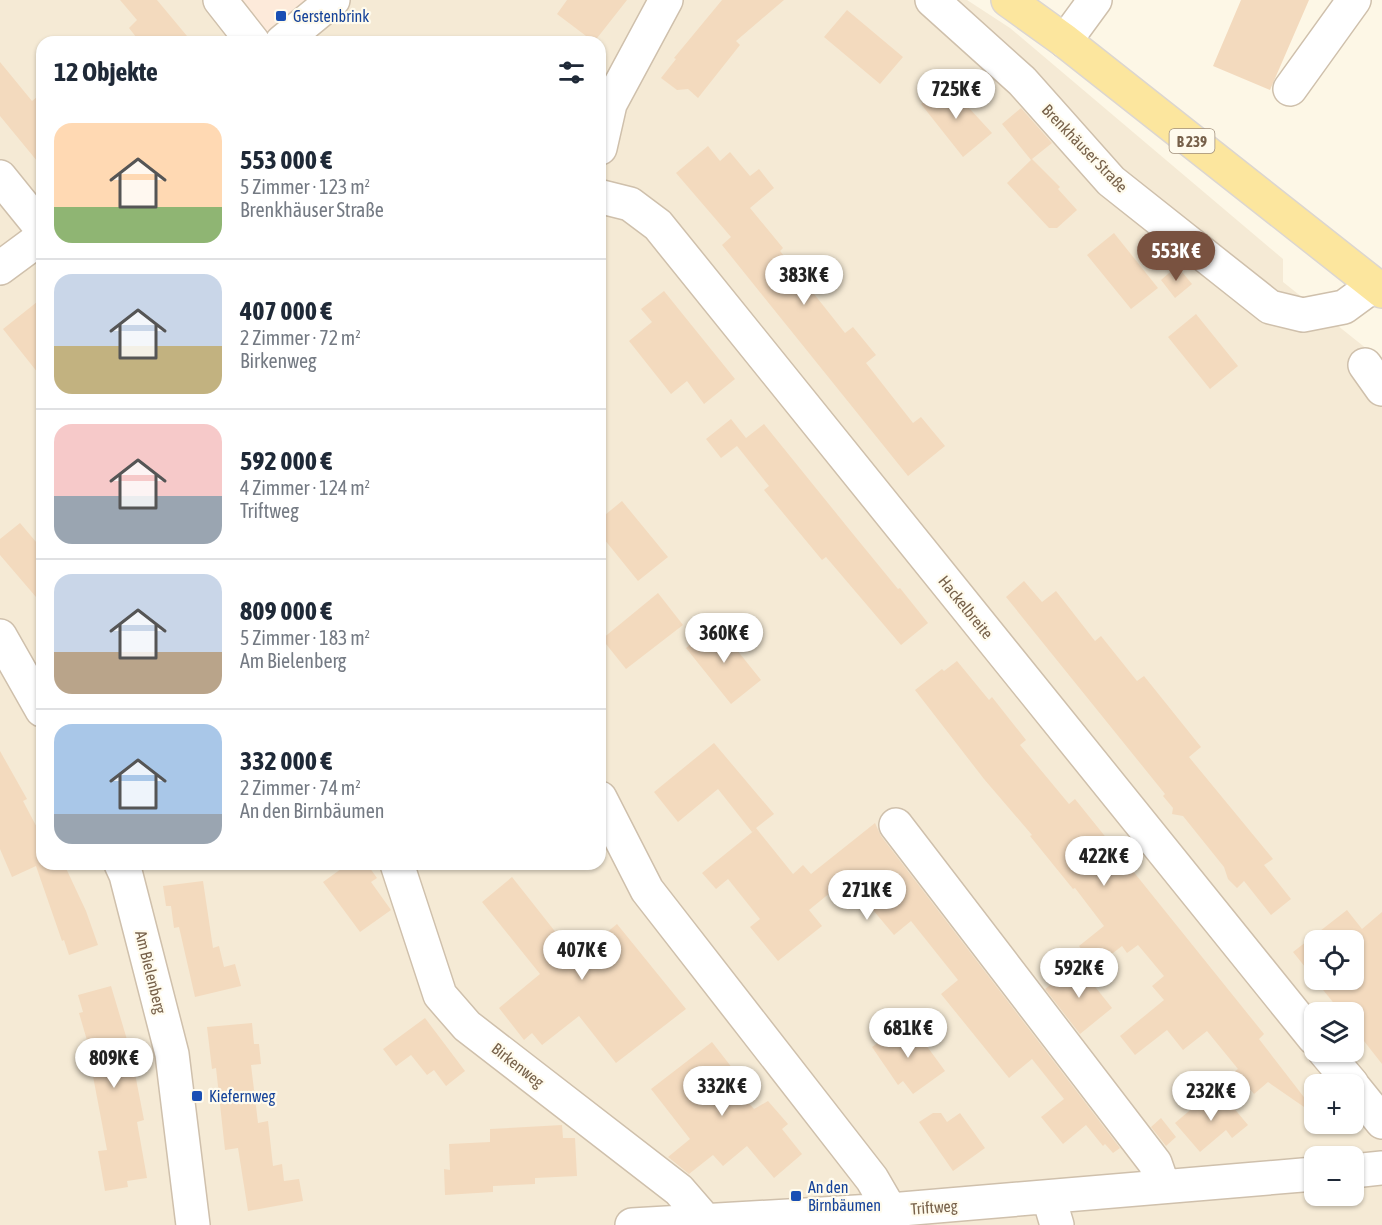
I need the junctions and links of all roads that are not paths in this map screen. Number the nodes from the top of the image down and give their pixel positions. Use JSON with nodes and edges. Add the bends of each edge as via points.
{"nodes":[{"id":1,"x":220,"y":0,"type":"edge"},
{"id":2,"x":333,"y":0,"type":"edge"},
{"id":3,"x":666,"y":0,"type":"edge"},
{"id":4,"x":932,"y":0,"type":"edge"},
{"id":5,"x":1008,"y":0,"type":"edge"},
{"id":6,"x":1095,"y":0,"type":"edge"},
{"id":7,"x":1354,"y":0,"type":"edge"},
{"id":8,"x":248,"y":36,"type":"edge"},
{"id":9,"x":289,"y":36,"type":"edge"},
{"id":10,"x":1065,"y":41,"type":"junction"},
{"id":11,"x":1290,"y":89,"type":"dead end"},
{"id":12,"x":606,"y":122,"type":"edge"},
{"id":13,"x":0,"y":177,"type":"edge"},
{"id":14,"x":606,"y":200,"type":"edge"},
{"id":15,"x":36,"y":222,"type":"edge"},
{"id":16,"x":36,"y":241,"type":"edge"},
{"id":17,"x":0,"y":268,"type":"edge"},
{"id":18,"x":1378,"y":288,"type":"edge"},
{"id":19,"x":0,"y":636,"type":"edge"},
{"id":20,"x":36,"y":699,"type":"edge"},
{"id":21,"x":606,"y":810,"type":"edge"},
{"id":22,"x":896,"y":825,"type":"dead end"},
{"id":23,"x":124,"y":870,"type":"edge"},
{"id":24,"x":399,"y":870,"type":"edge"},
{"id":25,"x":1304,"y":1026,"type":"edge"},
{"id":26,"x":1333,"y":1062,"type":"edge"},
{"id":27,"x":1343,"y":1074,"type":"edge"},
{"id":28,"x":1364,"y":1100,"type":"edge"},
{"id":29,"x":1382,"y":1122,"type":"edge"},
{"id":30,"x":1382,"y":1168,"type":"edge"},
{"id":31,"x":1364,"y":1170,"type":"edge"},
{"id":32,"x":1304,"y":1175,"type":"edge"},
{"id":33,"x":1163,"y":1186,"type":"junction"},
{"id":34,"x":890,"y":1210,"type":"junction"},
{"id":35,"x":1053,"y":1211,"type":"edge"},
{"id":36,"x":705,"y":1220,"type":"junction"},
{"id":37,"x":193,"y":1225,"type":"edge"},
{"id":38,"x":632,"y":1225,"type":"edge"}],
"edges":[{"from":1,"to":8,"type":"street"},
{"from":2,"to":9,"type":"street"},
{"from":3,"to":12,"type":"street","via":[[610,104]]},
{"from":4,"to":18,"type":"street","name":"Brenkhäuser Straße","via":[[1022,81],[1111,181],[1270,307],[1303,315],[1344,307]]},
{"from":5,"to":10,"type":"main road","name":"Brenkhäuser Straße","number":"B 239"},
{"from":6,"to":10,"type":"street"},
{"from":7,"to":11,"type":"street"},
{"from":10,"to":18,"type":"main road","name":"Brenkhäuser Straße","number":"B 239"},
{"from":13,"to":15,"type":"street"},
{"from":14,"to":25,"type":"street","name":"Hackelbreite","via":[[630,204],[658,225]]},
{"from":16,"to":17,"type":"street"},
{"from":19,"to":20,"type":"street"},
{"from":21,"to":34,"type":"street","via":[[648,890],[872,1179]]},
{"from":22,"to":33,"type":"street","via":[[1155,1163]]},
{"from":23,"to":37,"type":"street","name":"Am Bielenberg","via":[[172,1054]]},
{"from":24,"to":36,"type":"street","name":"Birkenweg","via":[[440,995],[467,1026],[680,1190]]},
{"from":26,"to":27,"type":"street"},
{"from":28,"to":29,"type":"street"},
{"from":30,"to":31,"type":"street"},
{"from":32,"to":33,"type":"street","name":"Triftweg"},
{"from":33,"to":35,"type":"street","name":"Triftweg"},
{"from":34,"to":35,"type":"street","name":"Triftweg"},
{"from":34,"to":36,"type":"street","name":"Triftweg"},
{"from":36,"to":38,"type":"street","name":"Triftweg"}]}
